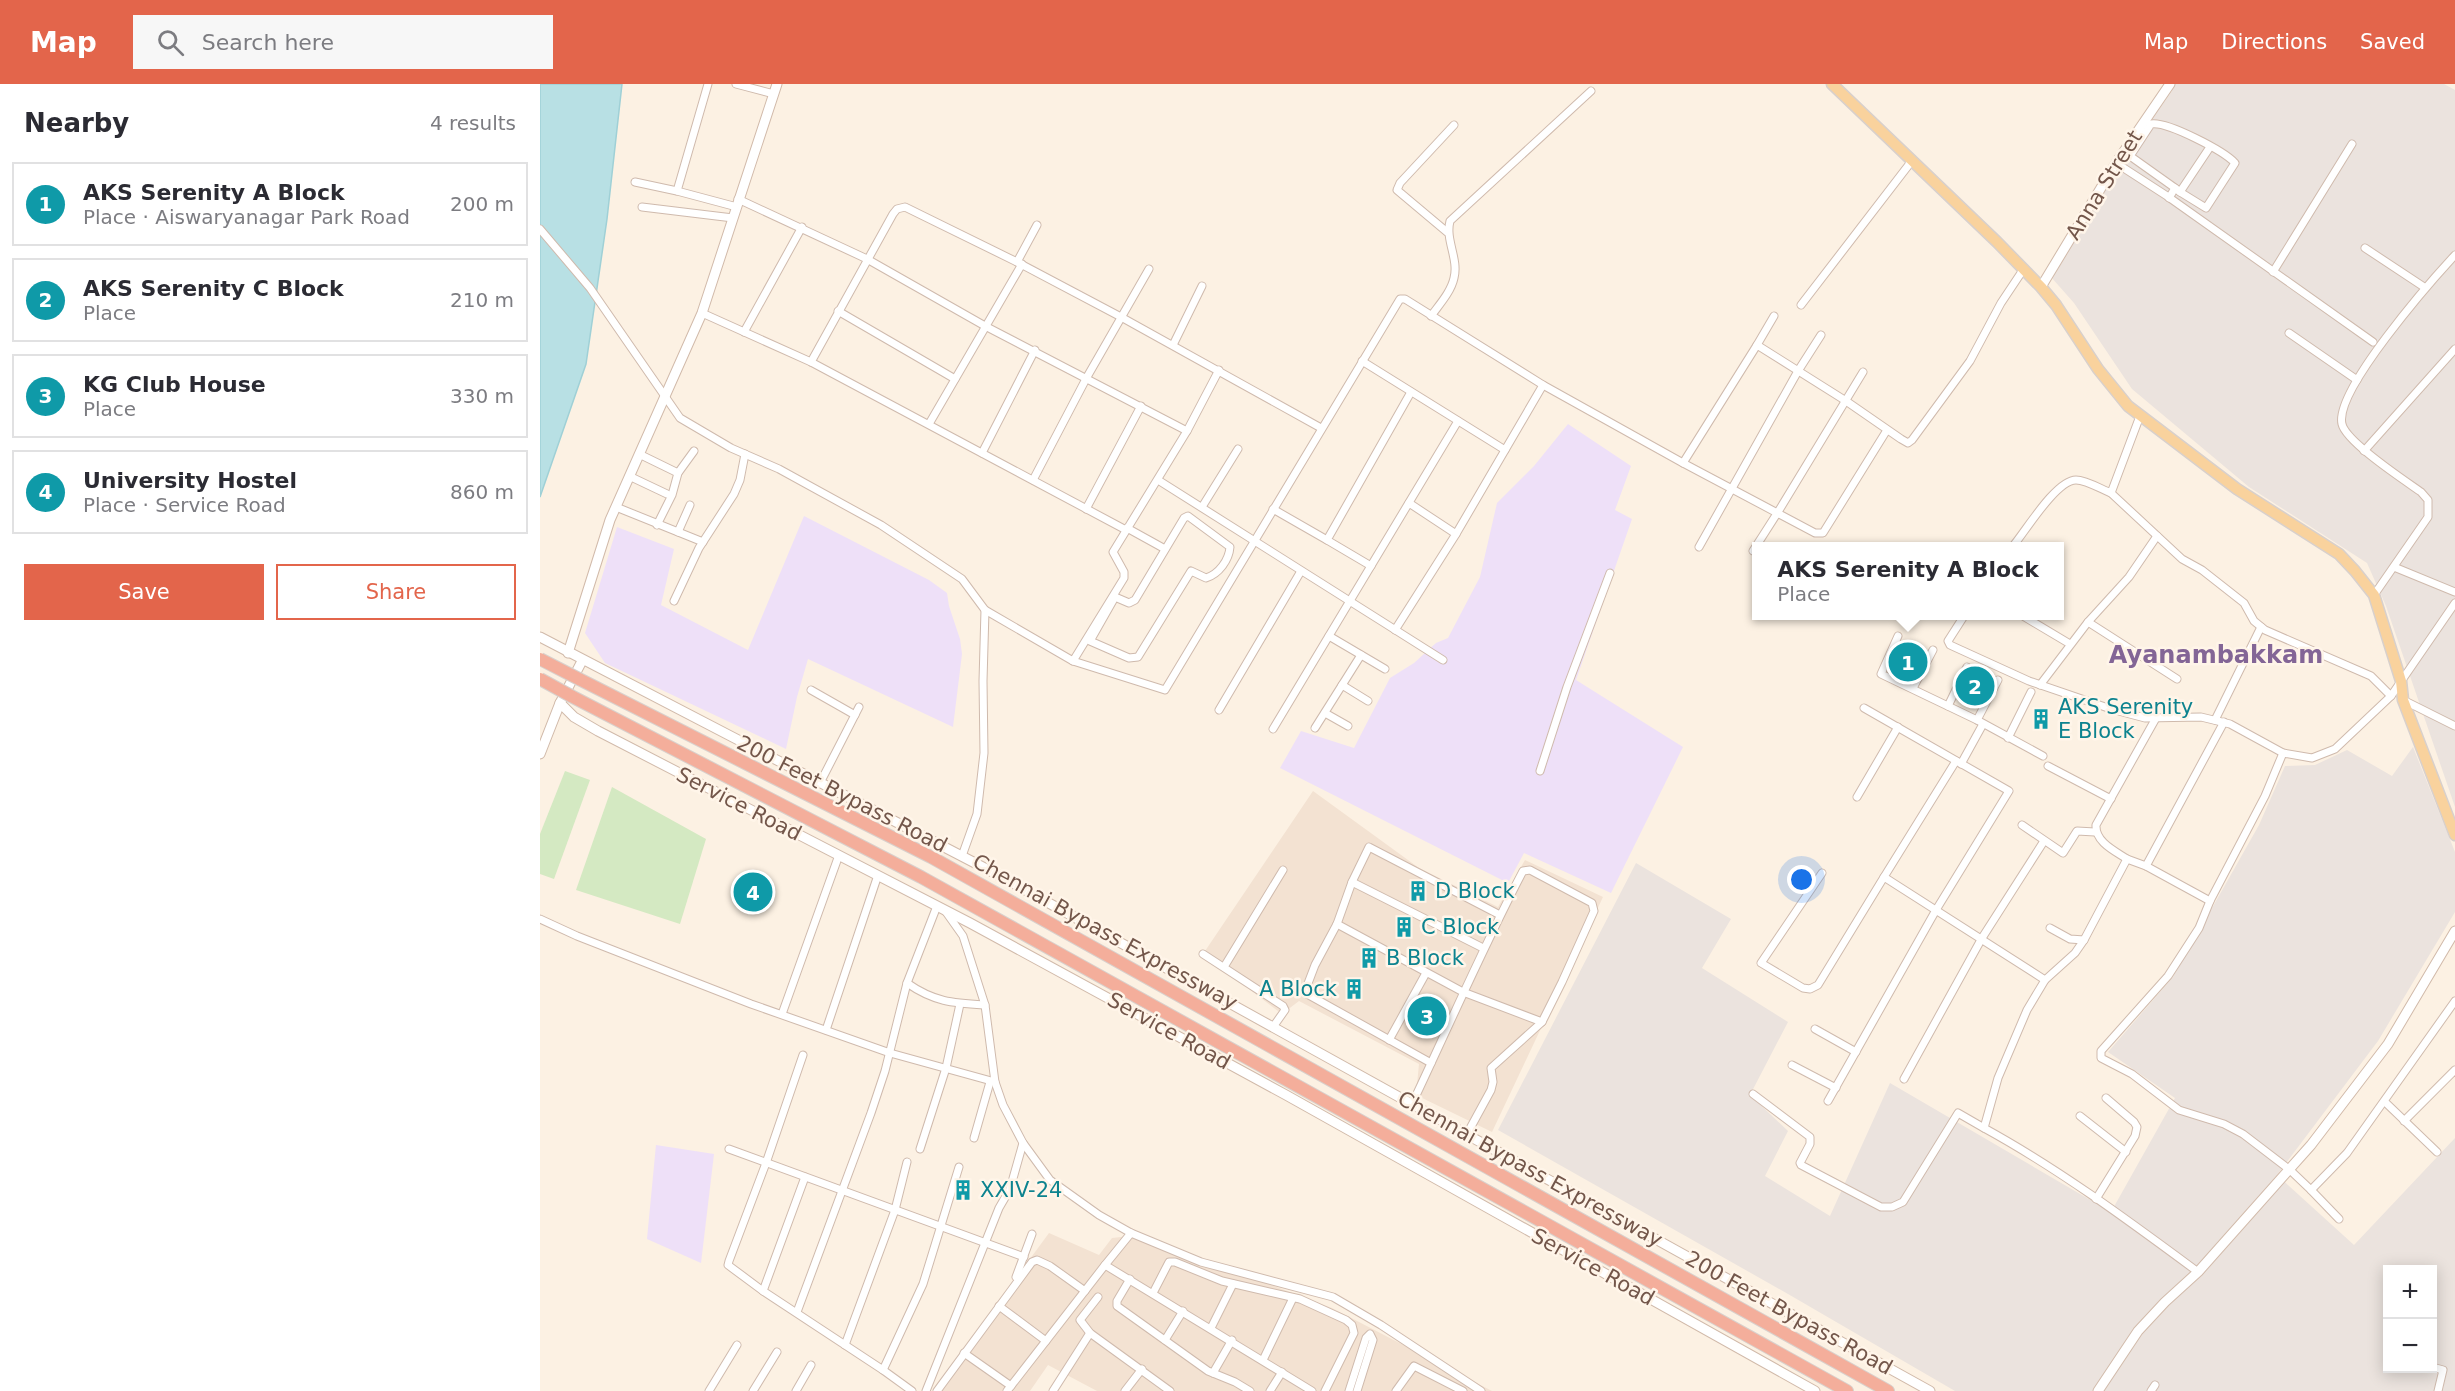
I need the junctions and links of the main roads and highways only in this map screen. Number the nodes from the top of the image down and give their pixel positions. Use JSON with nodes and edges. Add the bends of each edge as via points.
{"nodes":[{"id":1,"x":1832,"y":84,"type":"edge"},
{"id":2,"x":540,"y":659,"type":"edge"},
{"id":3,"x":540,"y":679,"type":"edge"},
{"id":4,"x":2455,"y":835,"type":"edge"},
{"id":5,"x":1847,"y":1391,"type":"edge"},
{"id":6,"x":1888,"y":1391,"type":"edge"}],
"edges":[{"from":1,"to":4,"type":"main road","via":[[2041,287],[2128,406],[2237,489],[2339,554],[2374,596],[2401,681],[2403,700]]},
{"from":2,"to":6,"type":"highway","name":"Chennai Bypass Expressway","bridge":true,"via":[[941,862]]},
{"from":3,"to":5,"type":"highway","name":"Chennai Bypass Expressway","bridge":true,"via":[[566,699],[921,877]]}]}
